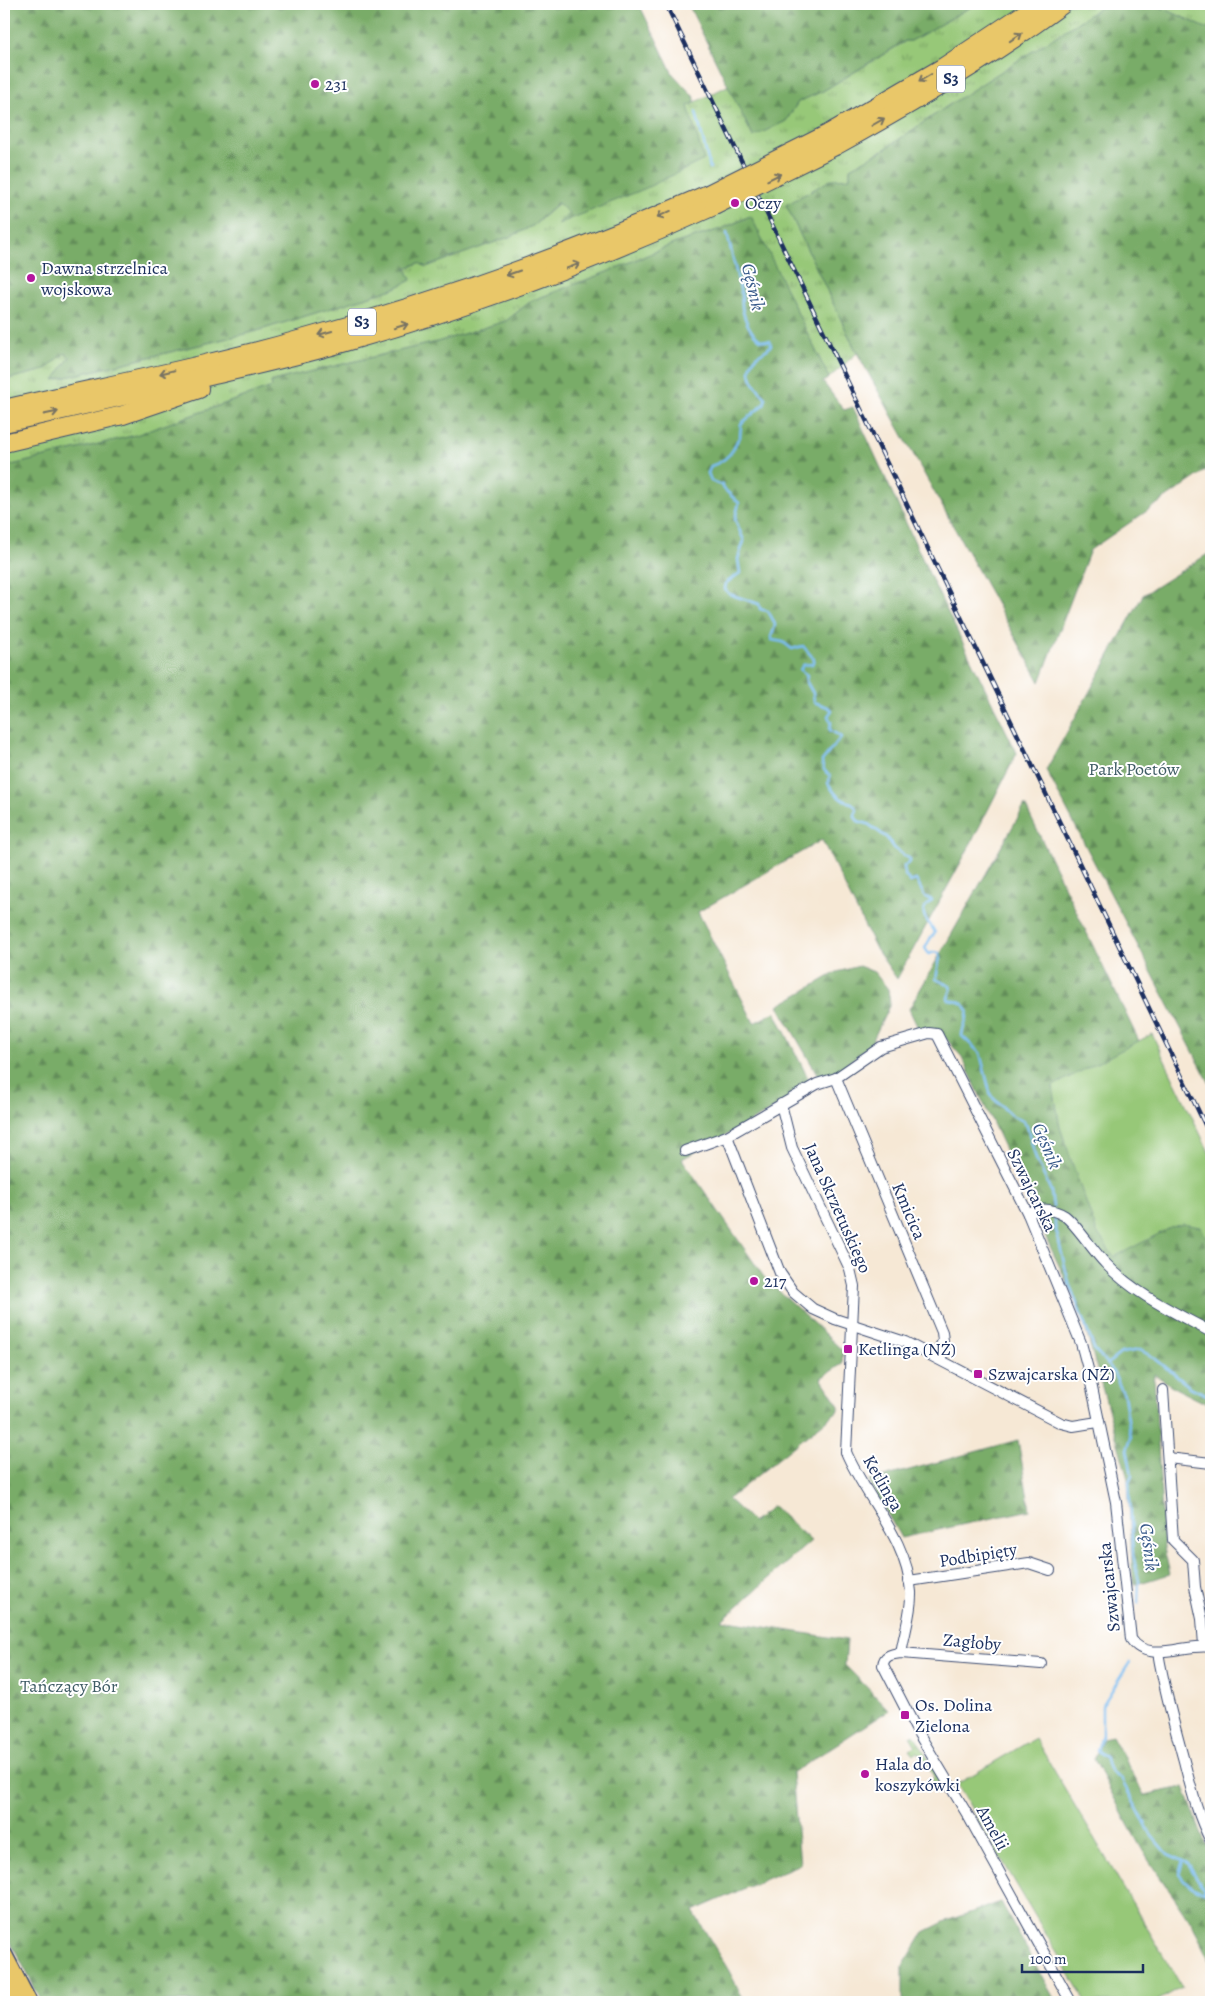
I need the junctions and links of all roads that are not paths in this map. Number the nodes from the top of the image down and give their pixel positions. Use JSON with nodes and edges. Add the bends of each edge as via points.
{"nodes":[{"id":1,"x":1039,"y":4,"type":"edge"},
{"id":2,"x":1063,"y":4,"type":"edge"},
{"id":3,"x":832,"y":140,"type":"junction"},
{"id":4,"x":711,"y":200,"type":"junction"},
{"id":5,"x":253,"y":366,"type":"junction"},
{"id":6,"x":4,"y":409,"type":"edge"},
{"id":7,"x":4,"y":423,"type":"edge"},
{"id":8,"x":4,"y":443,"type":"edge"},
{"id":9,"x":836,"y":1078,"type":"junction"},
{"id":10,"x":781,"y":1104,"type":"junction"},
{"id":11,"x":728,"y":1136,"type":"junction"},
{"id":12,"x":685,"y":1151,"type":"dead end"},
{"id":13,"x":1028,"y":1214,"type":"junction"},
{"id":14,"x":854,"y":1326,"type":"junction"},
{"id":15,"x":1211,"y":1332,"type":"edge"},
{"id":16,"x":935,"y":1357,"type":"junction"},
{"id":17,"x":1163,"y":1390,"type":"dead end"},
{"id":18,"x":1098,"y":1422,"type":"junction"},
{"id":19,"x":1168,"y":1458,"type":"junction"},
{"id":20,"x":1211,"y":1463,"type":"edge"},
{"id":21,"x":1050,"y":1570,"type":"dead end"},
{"id":22,"x":909,"y":1582,"type":"junction"},
{"id":23,"x":1208,"y":1646,"type":"edge"},
{"id":24,"x":1158,"y":1652,"type":"junction"},
{"id":25,"x":901,"y":1653,"type":"junction"},
{"id":26,"x":1041,"y":1664,"type":"dead end"},
{"id":27,"x":1211,"y":1841,"type":"edge"},
{"id":28,"x":4,"y":1954,"type":"edge"},
{"id":29,"x":4,"y":1983,"type":"edge"},
{"id":30,"x":14,"y":2002,"type":"edge"},
{"id":31,"x":29,"y":2002,"type":"edge"},
{"id":32,"x":1070,"y":2002,"type":"edge"}],
"edges":[{"from":1,"to":3,"type":"highway","number":"S3","one_way":true},
{"from":3,"to":2,"type":"highway","number":"S3","one_way":true,"via":[[946,82]]},
{"from":3,"to":4,"type":"highway","number":"S3","bridge":true},
{"from":5,"to":4,"type":"highway","number":"S3","one_way":true,"via":[[351,341],[511,289],[651,235]]},
{"from":4,"to":6,"type":"highway","number":"S3","one_way":true,"via":[[524,270],[301,340]]},
{"from":7,"to":5,"type":"highway","number":"S3","one_way":true},
{"from":5,"to":8,"type":"highway","via":[[123,416]]},
{"from":9,"to":10,"type":"street","name":"Szwajcarska","via":[[817,1084]]},
{"from":9,"to":13,"type":"street","name":"Szwajcarska","via":[[881,1047],[937,1034]]},
{"from":9,"to":16,"type":"street","name":"Kmicica","via":[[942,1332],[943,1341]]},
{"from":10,"to":11,"type":"street","name":"Szwajcarska"},
{"from":10,"to":14,"type":"street","name":"Jana Skrzetuskiego","via":[[792,1148],[850,1269],[854,1286]]},
{"from":11,"to":12,"type":"street","name":"Szwajcarska"},
{"from":11,"to":14,"type":"street","via":[[780,1273],[793,1292],[813,1310]]},
{"from":13,"to":15,"type":"street","via":[[1048,1209],[1066,1217],[1105,1263],[1127,1283]]},
{"from":13,"to":18,"type":"street","name":"Szwajcarska","via":[[1080,1343]]},
{"from":14,"to":16,"type":"street","via":[[905,1342]]},
{"from":14,"to":22,"type":"street","name":"Ketlinga","via":[[846,1452],[893,1535]]},
{"from":16,"to":18,"type":"street","via":[[1061,1423],[1070,1426]]},
{"from":17,"to":19,"type":"street"},
{"from":18,"to":24,"type":"street","name":"Szwajcarska","via":[[1118,1514],[1129,1631],[1133,1642],[1140,1648]]},
{"from":19,"to":20,"type":"street"},
{"from":19,"to":23,"type":"street","via":[[1173,1540],[1193,1560]]},
{"from":21,"to":22,"type":"street","name":"Podbipięty","via":[[1029,1563]]},
{"from":22,"to":25,"type":"street","name":"Ketlinga","via":[[910,1602]]},
{"from":23,"to":24,"type":"street","via":[[1193,1645]]},
{"from":24,"to":27,"type":"street","via":[[1189,1782]]},
{"from":25,"to":26,"type":"street","name":"Zagłoby"},
{"from":25,"to":32,"type":"street","name":"Amelii","via":[[884,1660],[887,1675]]},
{"from":28,"to":31,"type":"main road"},
{"from":29,"to":30,"type":"main road"}]}
